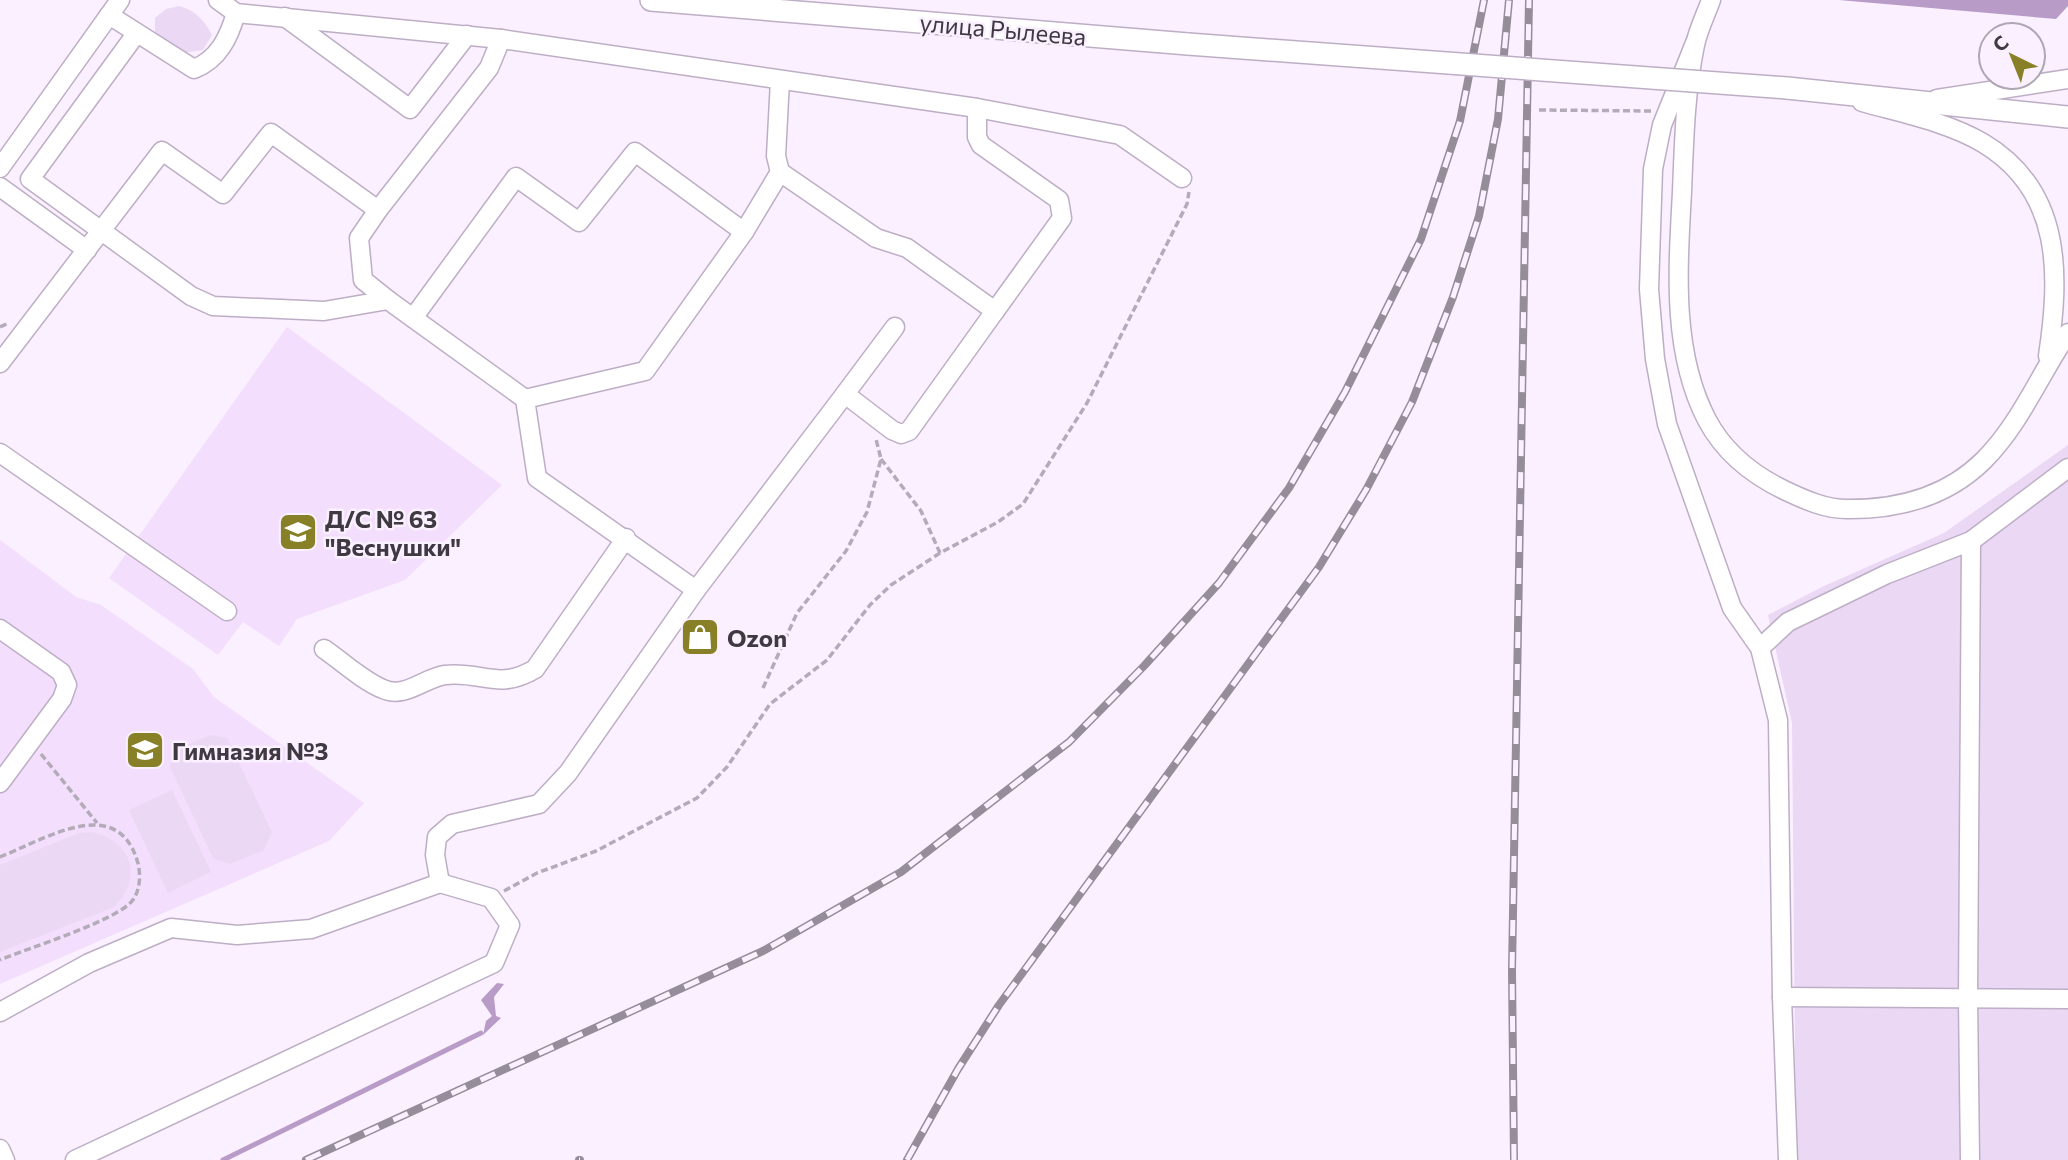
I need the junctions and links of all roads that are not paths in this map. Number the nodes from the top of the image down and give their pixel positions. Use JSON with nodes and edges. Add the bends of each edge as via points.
{"nodes":[{"id":1,"x":120,"y":0,"type":"edge"},
{"id":2,"x":218,"y":0,"type":"edge"},
{"id":3,"x":650,"y":0,"type":"edge"},
{"id":4,"x":1711,"y":0,"type":"edge"},
{"id":5,"x":236,"y":13,"type":"junction"},
{"id":6,"x":109,"y":15,"type":"junction"},
{"id":7,"x":285,"y":18,"type":"junction"},
{"id":8,"x":136,"y":34,"type":"junction"},
{"id":9,"x":467,"y":35,"type":"junction"},
{"id":10,"x":501,"y":38,"type":"junction"},
{"id":11,"x":1695,"y":43,"type":"junction"},
{"id":12,"x":2068,"y":79,"type":"edge"},
{"id":13,"x":780,"y":80,"type":"junction"},
{"id":14,"x":1830,"y":92,"type":"junction"},
{"id":15,"x":1920,"y":101,"type":"junction"},
{"id":16,"x":977,"y":107,"type":"junction"},
{"id":17,"x":2068,"y":117,"type":"edge"},
{"id":18,"x":2,"y":165,"type":"edge"},
{"id":19,"x":780,"y":172,"type":"junction"},
{"id":20,"x":1182,"y":178,"type":"road end"},
{"id":21,"x":0,"y":187,"type":"edge"},
{"id":22,"x":378,"y":210,"type":"junction"},
{"id":23,"x":102,"y":232,"type":"junction"},
{"id":24,"x":744,"y":232,"type":"junction"},
{"id":25,"x":87,"y":250,"type":"junction"},
{"id":26,"x":388,"y":300,"type":"junction"},
{"id":27,"x":995,"y":311,"type":"junction"},
{"id":28,"x":413,"y":318,"type":"junction"},
{"id":29,"x":895,"y":327,"type":"dead end"},
{"id":30,"x":2068,"y":332,"type":"edge"},
{"id":31,"x":0,"y":363,"type":"edge"},
{"id":32,"x":2047,"y":363,"type":"junction"},
{"id":33,"x":845,"y":394,"type":"junction"},
{"id":34,"x":525,"y":399,"type":"junction"},
{"id":35,"x":0,"y":453,"type":"edge"},
{"id":36,"x":2068,"y":468,"type":"edge"},
{"id":37,"x":626,"y":538,"type":"junction"},
{"id":38,"x":1970,"y":541,"type":"junction"},
{"id":39,"x":696,"y":590,"type":"junction"},
{"id":40,"x":228,"y":611,"type":"dead end"},
{"id":41,"x":0,"y":629,"type":"edge"},
{"id":42,"x":1760,"y":648,"type":"junction"},
{"id":43,"x":324,"y":649,"type":"dead end"},
{"id":44,"x":0,"y":783,"type":"edge"},
{"id":45,"x":440,"y":883,"type":"junction"},
{"id":46,"x":1782,"y":997,"type":"junction"},
{"id":47,"x":1968,"y":998,"type":"junction"},
{"id":48,"x":2068,"y":999,"type":"edge"},
{"id":49,"x":0,"y":1012,"type":"edge"},
{"id":50,"x":0,"y":1149,"type":"edge"},
{"id":51,"x":5,"y":1160,"type":"edge"},
{"id":52,"x":75,"y":1160,"type":"edge"},
{"id":53,"x":1788,"y":1160,"type":"edge"},
{"id":54,"x":1970,"y":1160,"type":"edge"}],
"edges":[{"from":1,"to":6,"type":"street"},
{"from":2,"to":5,"type":"street"},
{"from":3,"to":14,"type":"main road","name":"улица Рылеева","bridge":true},
{"from":4,"to":11,"type":"street"},
{"from":5,"to":7,"type":"street"},
{"from":5,"to":8,"type":"street","via":[[229,39],[207,64],[194,69]]},
{"from":6,"to":8,"type":"street"},
{"from":6,"to":18,"type":"street"},
{"from":7,"to":9,"type":"street"},
{"from":7,"to":9,"type":"street","via":[[410,109]]},
{"from":8,"to":23,"type":"street","via":[[30,179]]},
{"from":9,"to":10,"type":"street"},
{"from":10,"to":13,"type":"street"},
{"from":10,"to":22,"type":"street","via":[[489,68]]},
{"from":11,"to":32,"type":"street","via":[[1684,130],[1678,286],[1682,334],[1708,422],[1745,466],[1804,500],[1838,509],[1881,509],[1920,501],[1955,485],[1985,460],[2011,428]]},
{"from":11,"to":42,"type":"street","via":[[1668,111],[1653,169],[1649,289],[1655,359],[1667,424],[1704,533],[1732,608]]},
{"from":12,"to":15,"type":"street"},
{"from":13,"to":16,"type":"street"},
{"from":13,"to":19,"type":"street","via":[[776,156]]},
{"from":14,"to":15,"type":"main road","name":"улица Рылеева"},
{"from":14,"to":32,"type":"street","via":[[1982,142],[2026,182],[2050,231],[2057,265]]},
{"from":15,"to":17,"type":"main road","name":"улица Рылеева"},
{"from":16,"to":20,"type":"street","via":[[1120,135]]},
{"from":16,"to":27,"type":"street","via":[[981,145],[1059,200],[1063,208],[1062,218]]},
{"from":19,"to":24,"type":"street"},
{"from":19,"to":27,"type":"street","via":[[876,238],[906,248]]},
{"from":21,"to":25,"type":"street"},
{"from":22,"to":23,"type":"street","via":[[271,133],[223,194],[162,151]]},
{"from":22,"to":26,"type":"street","via":[[359,238],[363,280]]},
{"from":23,"to":25,"type":"street"},
{"from":23,"to":26,"type":"street","via":[[191,296],[213,306],[324,312]]},
{"from":24,"to":28,"type":"street","via":[[635,152],[579,222],[516,177]]},
{"from":24,"to":34,"type":"street","via":[[645,371]]},
{"from":25,"to":31,"type":"street"},
{"from":26,"to":28,"type":"street"},
{"from":27,"to":33,"type":"street","via":[[909,430],[901,434],[892,430]]},
{"from":28,"to":34,"type":"street"},
{"from":29,"to":33,"type":"street"},
{"from":30,"to":32,"type":"street"},
{"from":33,"to":39,"type":"street"},
{"from":34,"to":37,"type":"street","via":[[537,478]]},
{"from":35,"to":40,"type":"street"},
{"from":36,"to":38,"type":"street"},
{"from":37,"to":39,"type":"street"},
{"from":37,"to":43,"type":"street","via":[[535,668],[517,679],[444,675],[398,692],[383,689]]},
{"from":38,"to":42,"type":"street","via":[[1887,574],[1788,622]]},
{"from":38,"to":47,"type":"street"},
{"from":39,"to":45,"type":"street","via":[[568,773],[539,804],[453,824],[436,837]]},
{"from":41,"to":44,"type":"street","via":[[61,672],[67,685],[62,699]]},
{"from":42,"to":46,"type":"street","via":[[1778,720]]},
{"from":45,"to":49,"type":"street","via":[[311,929],[237,935],[171,928],[109,953]]},
{"from":45,"to":52,"type":"street","via":[[491,898],[509,925],[494,963]]},
{"from":46,"to":47,"type":"street"},
{"from":46,"to":53,"type":"street"},
{"from":47,"to":48,"type":"street"},
{"from":47,"to":54,"type":"street"},
{"from":50,"to":51,"type":"street"}]}
